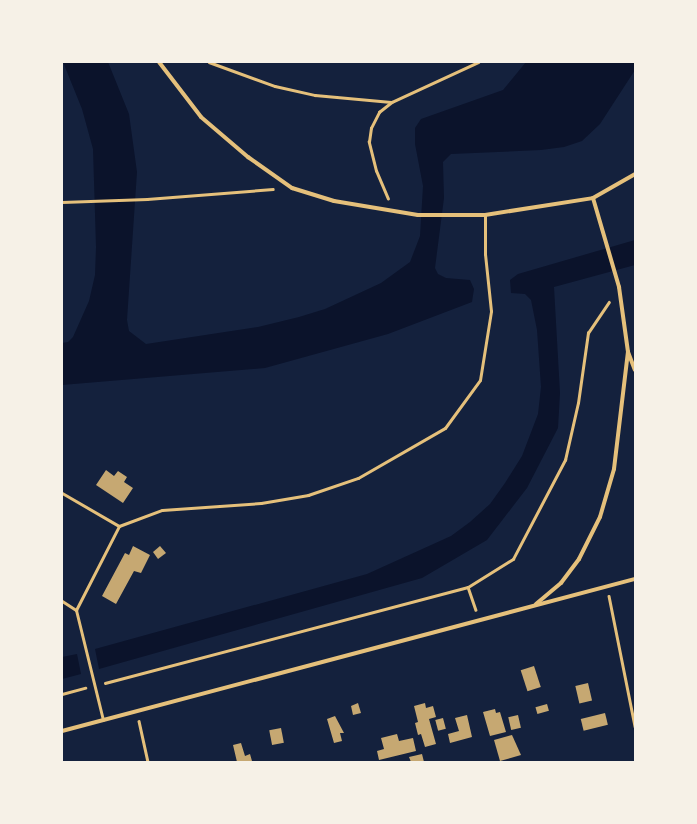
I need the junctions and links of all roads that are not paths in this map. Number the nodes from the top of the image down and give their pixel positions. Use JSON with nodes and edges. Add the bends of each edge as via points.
{"nodes":[{"id":1,"x":158,"y":62,"type":"edge"},
{"id":2,"x":635,"y":174,"type":"edge"},
{"id":3,"x":593,"y":198,"type":"junction"},
{"id":4,"x":485,"y":215,"type":"junction"},
{"id":5,"x":628,"y":352,"type":"junction"},
{"id":6,"x":635,"y":370,"type":"edge"},
{"id":7,"x":62,"y":493,"type":"edge"},
{"id":8,"x":119,"y":526,"type":"junction"},
{"id":9,"x":635,"y":579,"type":"edge"},
{"id":10,"x":62,"y":602,"type":"edge"},
{"id":11,"x":533,"y":606,"type":"junction"},
{"id":12,"x":76,"y":610,"type":"junction"},
{"id":13,"x":103,"y":720,"type":"junction"},
{"id":14,"x":62,"y":731,"type":"edge"}],
"edges":[{"from":1,"to":4,"type":"street","via":[[200,117],[248,158],[292,188],[334,201],[389,212],[450,217]]},
{"from":2,"to":3,"type":"street"},
{"from":3,"to":4,"type":"street"},
{"from":3,"to":5,"type":"street","via":[[619,287]]},
{"from":4,"to":8,"type":"lane","via":[[485,254],[491,311],[480,380],[445,428],[358,478],[308,495],[261,503],[162,510]]},
{"from":5,"to":6,"type":"street"},
{"from":5,"to":11,"type":"street","via":[[614,469],[600,517],[561,583]]},
{"from":7,"to":8,"type":"lane"},
{"from":8,"to":12,"type":"lane"},
{"from":9,"to":11,"type":"street"},
{"from":10,"to":12,"type":"lane"},
{"from":11,"to":13,"type":"street"},
{"from":12,"to":13,"type":"lane"},
{"from":13,"to":14,"type":"street"}]}
